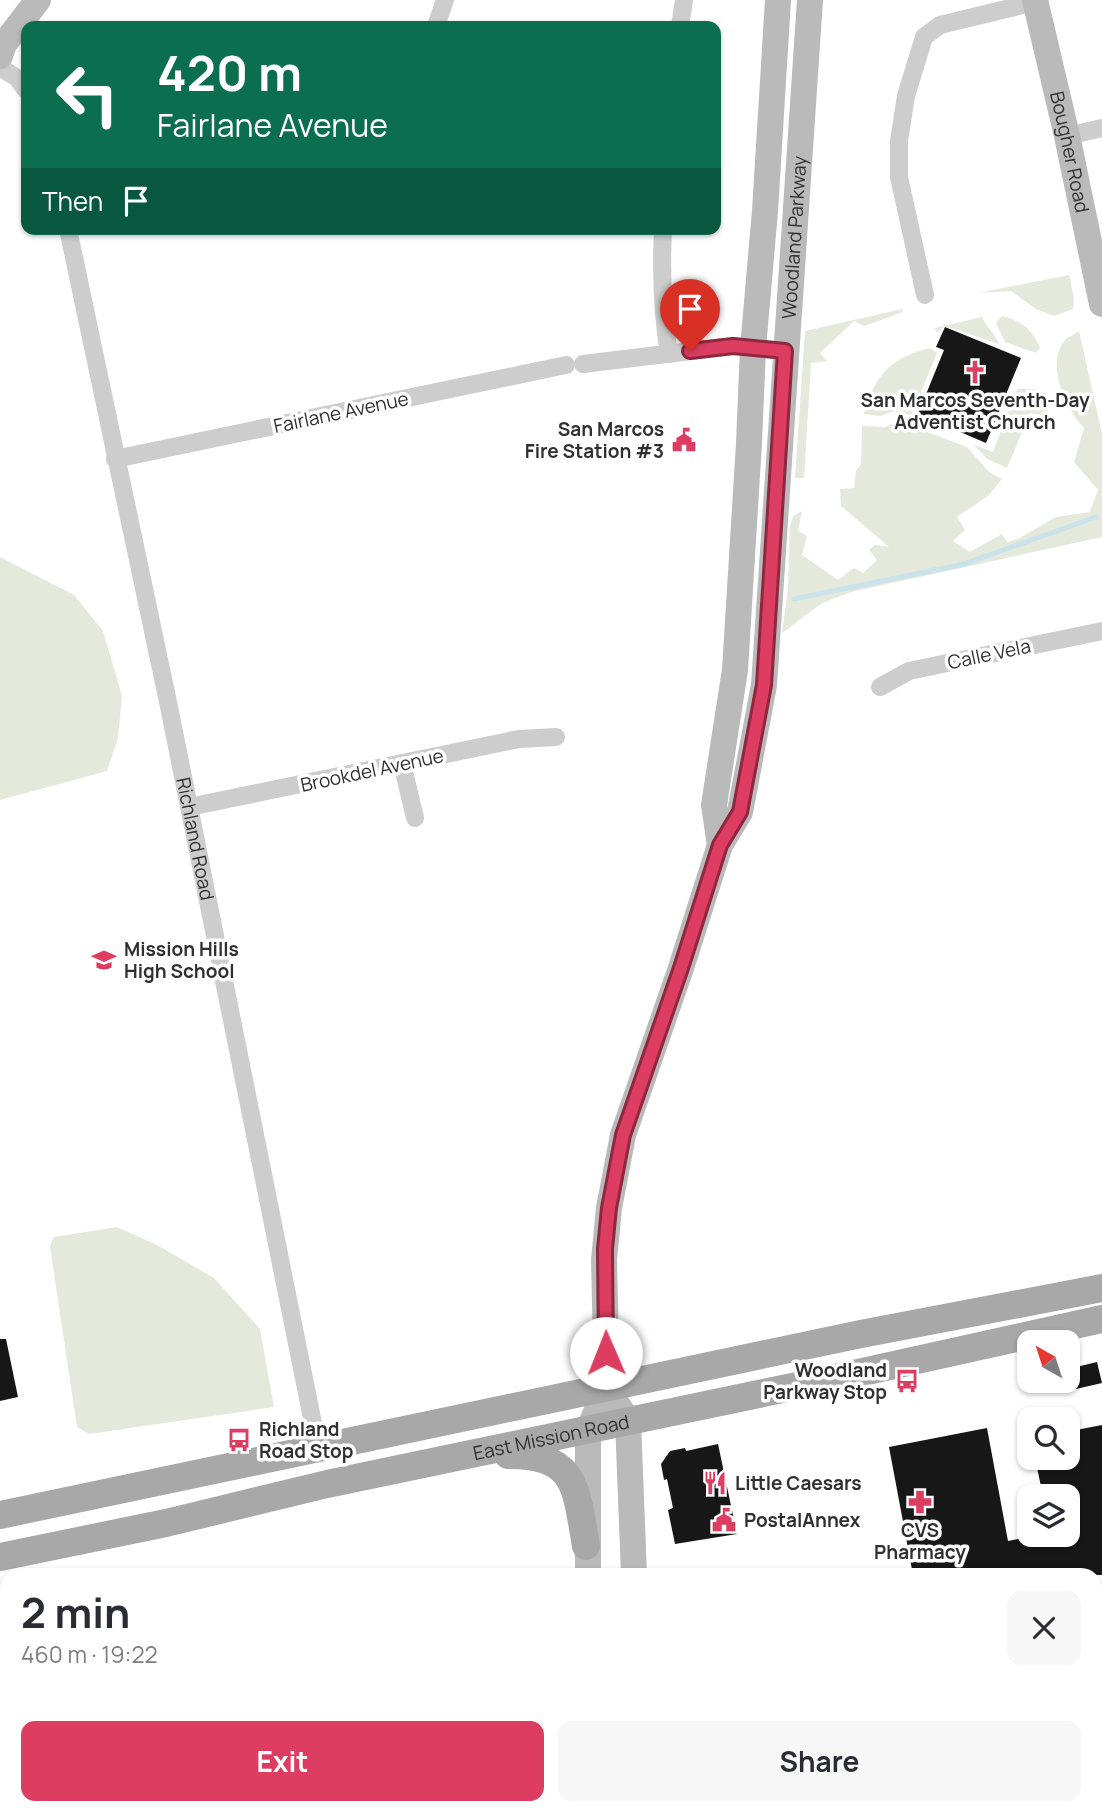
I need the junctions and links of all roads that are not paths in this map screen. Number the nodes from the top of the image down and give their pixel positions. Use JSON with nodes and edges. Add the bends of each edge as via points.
{"nodes":[{"id":1,"x":38,"y":0,"type":"edge"},
{"id":2,"x":56,"y":0,"type":"edge"},
{"id":3,"x":445,"y":0,"type":"edge"},
{"id":4,"x":684,"y":0,"type":"edge"},
{"id":5,"x":778,"y":0,"type":"edge"},
{"id":6,"x":810,"y":0,"type":"edge"},
{"id":7,"x":1035,"y":1,"type":"edge"},
{"id":8,"x":22,"y":21,"type":"edge"},
{"id":9,"x":39,"y":21,"type":"edge"},
{"id":10,"x":438,"y":21,"type":"edge"},
{"id":11,"x":681,"y":21,"type":"edge"},
{"id":12,"x":21,"y":22,"type":"edge"},
{"id":13,"x":21,"y":41,"type":"edge"},
{"id":14,"x":0,"y":56,"type":"edge"},
{"id":15,"x":0,"y":65,"type":"edge"},
{"id":16,"x":21,"y":83,"type":"edge"},
{"id":17,"x":1102,"y":128,"type":"edge"},
{"id":18,"x":1067,"y":136,"type":"junction"},
{"id":19,"x":69,"y":235,"type":"edge"},
{"id":20,"x":663,"y":235,"type":"edge"},
{"id":21,"x":925,"y":295,"type":"dead end"},
{"id":22,"x":1102,"y":304,"type":"edge"},
{"id":23,"x":753,"y":348,"type":"junction"},
{"id":24,"x":785,"y":351,"type":"junction"},
{"id":25,"x":669,"y":354,"type":"junction"},
{"id":26,"x":115,"y":459,"type":"junction"},
{"id":27,"x":1102,"y":631,"type":"edge"},
{"id":28,"x":880,"y":687,"type":"dead end"},
{"id":29,"x":556,"y":737,"type":"dead end"},
{"id":30,"x":402,"y":764,"type":"junction"},
{"id":31,"x":189,"y":807,"type":"junction"},
{"id":32,"x":415,"y":818,"type":"dead end"},
{"id":33,"x":720,"y":845,"type":"junction"},
{"id":34,"x":1102,"y":1288,"type":"edge"},
{"id":35,"x":1069,"y":1294,"type":"junction"},
{"id":36,"x":1102,"y":1319,"type":"edge"},
{"id":37,"x":839,"y":1377,"type":"junction"},
{"id":38,"x":607,"y":1388,"type":"junction"},
{"id":39,"x":628,"y":1421,"type":"junction"},
{"id":40,"x":588,"y":1430,"type":"junction"},
{"id":41,"x":318,"y":1448,"type":"junction"},
{"id":42,"x":466,"y":1455,"type":"junction"},
{"id":43,"x":0,"y":1515,"type":"edge"},
{"id":44,"x":586,"y":1546,"type":"junction"},
{"id":45,"x":0,"y":1557,"type":"edge"},
{"id":46,"x":588,"y":1568,"type":"edge"},
{"id":47,"x":634,"y":1568,"type":"edge"}],
"edges":[{"from":1,"to":8,"type":"main road"},
{"from":2,"to":9,"type":"main road"},
{"from":3,"to":10,"type":"street"},
{"from":4,"to":11,"type":"street"},
{"from":5,"to":23,"type":"main road","name":"Woodland Parkway"},
{"from":6,"to":24,"type":"main road","name":"Woodland Parkway"},
{"from":7,"to":18,"type":"main road","name":"Bougher Road"},
{"from":7,"to":21,"type":"street","via":[[940,25],[924,37],[906,96],[899,177]]},
{"from":12,"to":14,"type":"main road"},
{"from":13,"to":15,"type":"main road"},
{"from":15,"to":16,"type":"street"},
{"from":17,"to":18,"type":"street"},
{"from":18,"to":22,"type":"main road","name":"Bougher Road"},
{"from":19,"to":26,"type":"street","name":"Richland Road"},
{"from":20,"to":25,"type":"street"},
{"from":23,"to":24,"type":"street","name":"Fairlane Avenue"},
{"from":23,"to":25,"type":"street","name":"Fairlane Avenue"},
{"from":23,"to":33,"type":"main road","name":"Woodland Parkway","via":[[735,670],[714,805]]},
{"from":24,"to":33,"type":"main road","name":"Woodland Parkway","via":[[764,685],[740,812]]},
{"from":25,"to":26,"type":"street","name":"Fairlane Avenue","via":[[574,365]]},
{"from":26,"to":31,"type":"street","name":"Richland Road"},
{"from":27,"to":28,"type":"street","name":"Calle Vela","via":[[909,671]]},
{"from":29,"to":30,"type":"street","name":"Brookdel Avenue","via":[[519,739]]},
{"from":30,"to":31,"type":"street","name":"Brookdel Avenue"},
{"from":30,"to":32,"type":"street"},
{"from":31,"to":41,"type":"street","name":"Richland Road"},
{"from":33,"to":38,"type":"main road","name":"Woodland Parkway","via":[[623,1135],[604,1260]]},
{"from":34,"to":35,"type":"main road","name":"East Mission Road"},
{"from":35,"to":37,"type":"main road","via":[[1030,1315],[843,1364]]},
{"from":35,"to":38,"type":"main road","name":"East Mission Road"},
{"from":36,"to":37,"type":"main road","name":"East Mission Road"},
{"from":37,"to":39,"type":"main road","name":"East Mission Road"},
{"from":38,"to":39,"type":"main road"},
{"from":38,"to":40,"type":"main road","name":"Woodland Parkway"},
{"from":38,"to":41,"type":"main road","name":"East Mission Road"},
{"from":39,"to":40,"type":"main road","name":"East Mission Road"},
{"from":39,"to":47,"type":"main road"},
{"from":40,"to":42,"type":"main road","name":"East Mission Road"},
{"from":40,"to":44,"type":"main road","name":"Woodland Parkway"},
{"from":41,"to":43,"type":"main road","name":"East Mission Road"},
{"from":42,"to":44,"type":"main road","via":[[526,1455],[557,1465],[576,1488]]},
{"from":42,"to":45,"type":"main road","name":"East Mission Road"},
{"from":44,"to":46,"type":"main road","name":"Woodland Parkway"}]}
